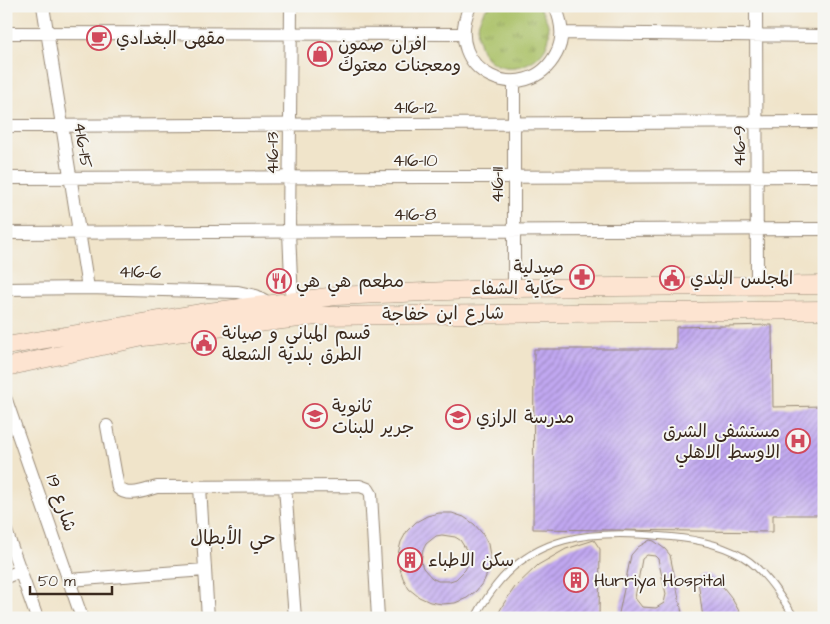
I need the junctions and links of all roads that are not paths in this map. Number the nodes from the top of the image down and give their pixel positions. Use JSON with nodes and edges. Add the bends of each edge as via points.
{"nodes":[{"id":1,"x":43,"y":6,"type":"edge"},
{"id":2,"x":291,"y":6,"type":"edge"},
{"id":3,"x":470,"y":6,"type":"edge"},
{"id":4,"x":555,"y":6,"type":"edge"},
{"id":5,"x":756,"y":6,"type":"edge"},
{"id":6,"x":6,"y":33,"type":"edge"},
{"id":7,"x":47,"y":33,"type":"junction"},
{"id":8,"x":291,"y":33,"type":"junction"},
{"id":9,"x":562,"y":33,"type":"junction"},
{"id":10,"x":462,"y":34,"type":"junction"},
{"id":11,"x":756,"y":35,"type":"junction"},
{"id":12,"x":824,"y":36,"type":"edge"},
{"id":13,"x":514,"y":82,"type":"junction"},
{"id":14,"x":756,"y":122,"type":"junction"},
{"id":15,"x":824,"y":122,"type":"edge"},
{"id":16,"x":514,"y":124,"type":"junction"},
{"id":17,"x":290,"y":125,"type":"junction"},
{"id":18,"x":6,"y":126,"type":"edge"},
{"id":19,"x":62,"y":126,"type":"junction"},
{"id":20,"x":757,"y":176,"type":"junction"},
{"id":21,"x":824,"y":176,"type":"edge"},
{"id":22,"x":514,"y":177,"type":"junction"},
{"id":23,"x":6,"y":178,"type":"edge"},
{"id":24,"x":70,"y":178,"type":"junction"},
{"id":25,"x":290,"y":178,"type":"junction"},
{"id":26,"x":824,"y":229,"type":"edge"},
{"id":27,"x":757,"y":230,"type":"junction"},
{"id":28,"x":514,"y":231,"type":"junction"},
{"id":29,"x":289,"y":232,"type":"junction"},
{"id":30,"x":79,"y":233,"type":"junction"},
{"id":31,"x":6,"y":234,"type":"edge"},
{"id":32,"x":824,"y":285,"type":"edge"},
{"id":33,"x":757,"y":286,"type":"junction"},
{"id":34,"x":6,"y":288,"type":"edge"},
{"id":35,"x":88,"y":288,"type":"junction"},
{"id":36,"x":514,"y":288,"type":"junction"},
{"id":37,"x":292,"y":301,"type":"junction"},
{"id":38,"x":824,"y":310,"type":"edge"},
{"id":39,"x":273,"y":312,"type":"junction"},
{"id":40,"x":6,"y":346,"type":"edge"},
{"id":41,"x":6,"y":367,"type":"edge"},
{"id":42,"x":6,"y":400,"type":"edge"},
{"id":43,"x":107,"y":426,"type":"dead end"},
{"id":44,"x":200,"y":487,"type":"junction"},
{"id":45,"x":285,"y":487,"type":"junction"},
{"id":46,"x":6,"y":532,"type":"edge"},
{"id":47,"x":205,"y":570,"type":"junction"},
{"id":48,"x":20,"y":571,"type":"junction"},
{"id":49,"x":6,"y":577,"type":"edge"},
{"id":50,"x":69,"y":580,"type":"junction"},
{"id":51,"x":36,"y":618,"type":"edge"},
{"id":52,"x":82,"y":618,"type":"edge"},
{"id":53,"x":208,"y":618,"type":"edge"},
{"id":54,"x":295,"y":618,"type":"edge"},
{"id":55,"x":378,"y":618,"type":"edge"},
{"id":56,"x":475,"y":618,"type":"edge"},
{"id":57,"x":795,"y":618,"type":"edge"}],
"edges":[{"from":1,"to":7,"type":"street","name":"416-15"},
{"from":2,"to":8,"type":"street","name":"416-13"},
{"from":3,"to":10,"type":"street"},
{"from":4,"to":9,"type":"street"},
{"from":5,"to":11,"type":"street","name":"416-9"},
{"from":6,"to":7,"type":"street"},
{"from":7,"to":8,"type":"street"},
{"from":7,"to":19,"type":"street","name":"416-15"},
{"from":8,"to":10,"type":"street"},
{"from":8,"to":17,"type":"street","name":"416-13"},
{"from":9,"to":11,"type":"street"},
{"from":9,"to":13,"type":"street","via":[[559,48],[542,72]]},
{"from":10,"to":13,"type":"street","via":[[465,49],[473,63],[499,80]]},
{"from":11,"to":12,"type":"street"},
{"from":11,"to":14,"type":"street","name":"416-9"},
{"from":13,"to":16,"type":"street","name":"416-11"},
{"from":14,"to":15,"type":"street","name":"416-12"},
{"from":14,"to":16,"type":"street","name":"416-12"},
{"from":14,"to":20,"type":"street","name":"416-9"},
{"from":16,"to":17,"type":"street","name":"416-12"},
{"from":16,"to":22,"type":"street","name":"416-11"},
{"from":17,"to":19,"type":"street","name":"416-12"},
{"from":17,"to":25,"type":"street","name":"416-13"},
{"from":18,"to":19,"type":"street","name":"416-12"},
{"from":19,"to":24,"type":"street","name":"416-15"},
{"from":20,"to":21,"type":"street","name":"416-10"},
{"from":20,"to":22,"type":"street","name":"416-10"},
{"from":20,"to":27,"type":"street","name":"416-9"},
{"from":22,"to":25,"type":"street","name":"416-10"},
{"from":22,"to":28,"type":"street","name":"416-11"},
{"from":23,"to":24,"type":"street","name":"416-10"},
{"from":24,"to":25,"type":"street","name":"416-10"},
{"from":24,"to":30,"type":"street","name":"416-15"},
{"from":25,"to":29,"type":"street","name":"416-13"},
{"from":26,"to":27,"type":"street","name":"416-8"},
{"from":27,"to":28,"type":"street","name":"416-8"},
{"from":27,"to":33,"type":"street","name":"416-9"},
{"from":28,"to":29,"type":"street","name":"416-8"},
{"from":28,"to":36,"type":"street","name":"416-11"},
{"from":29,"to":30,"type":"street","name":"416-8"},
{"from":29,"to":37,"type":"street","name":"416-13"},
{"from":30,"to":31,"type":"street","name":"416-8"},
{"from":30,"to":35,"type":"street","name":"416-15"},
{"from":32,"to":33,"type":"street","name":"شارع ابن خفاجة"},
{"from":33,"to":36,"type":"street","name":"شارع ابن خفاجة"},
{"from":34,"to":35,"type":"street","name":"416-6"},
{"from":35,"to":39,"type":"street","name":"416-6","via":[[238,292],[256,296]]},
{"from":36,"to":37,"type":"street","name":"شارع ابن خفاجة"},
{"from":37,"to":39,"type":"street","name":"شارع ابن خفاجة"},
{"from":38,"to":39,"type":"street","name":"شارع ابن خفاجة","via":[[340,315]]},
{"from":39,"to":40,"type":"street","name":"شارع ابن خفاجة","via":[[152,320]]},
{"from":39,"to":41,"type":"street","name":"شارع ابن خفاجة"},
{"from":42,"to":50,"type":"street","name":"شارع 19"},
{"from":43,"to":44,"type":"street","via":[[118,488],[122,492],[128,494],[157,487]]},
{"from":44,"to":45,"type":"street"},
{"from":44,"to":47,"type":"street"},
{"from":45,"to":54,"type":"street"},
{"from":45,"to":55,"type":"street","via":[[368,488],[371,494]]},
{"from":46,"to":48,"type":"street"},
{"from":47,"to":50,"type":"street"},
{"from":47,"to":53,"type":"street"},
{"from":48,"to":49,"type":"street"},
{"from":48,"to":51,"type":"street"},
{"from":50,"to":52,"type":"street","name":"شارع 19"},
{"from":56,"to":57,"type":"lane","via":[[498,581],[532,553],[557,541],[585,535],[627,533],[708,543],[744,558],[774,587]]}]}
